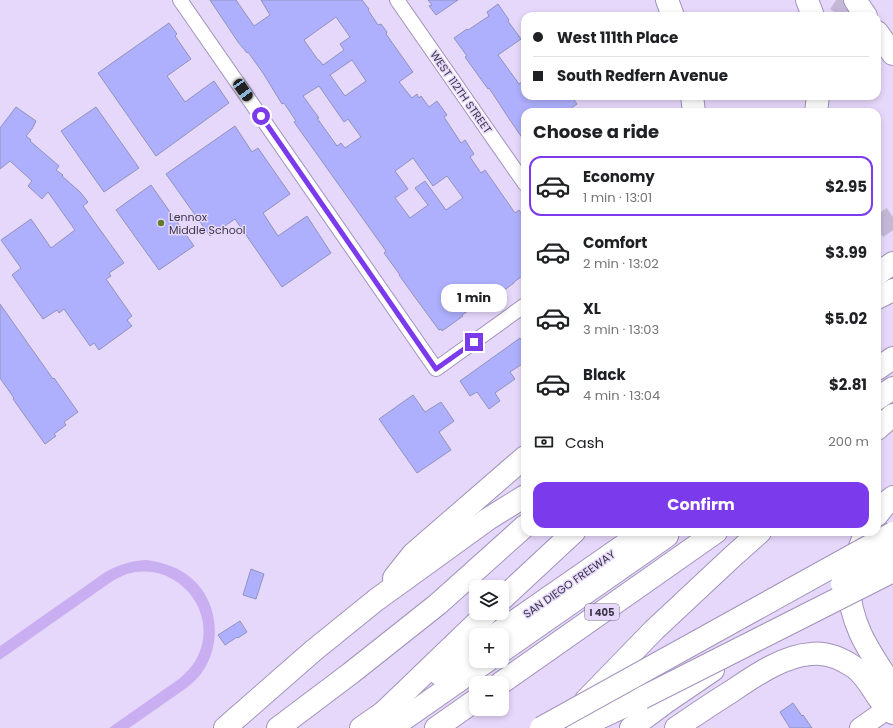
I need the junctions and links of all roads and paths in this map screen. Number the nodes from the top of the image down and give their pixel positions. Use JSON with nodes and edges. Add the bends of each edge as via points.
{"nodes":[{"id":1,"x":180,"y":0,"type":"edge"},
{"id":2,"x":397,"y":0,"type":"edge"},
{"id":3,"x":667,"y":0,"type":"edge"},
{"id":4,"x":807,"y":0,"type":"edge"},
{"id":5,"x":855,"y":0,"type":"edge"},
{"id":6,"x":672,"y":12,"type":"edge"},
{"id":7,"x":811,"y":12,"type":"edge"},
{"id":8,"x":863,"y":12,"type":"edge"},
{"id":9,"x":881,"y":38,"type":"edge"},
{"id":10,"x":893,"y":54,"type":"edge"},
{"id":11,"x":521,"y":178,"type":"edge"},
{"id":12,"x":893,"y":263,"type":"edge"},
{"id":13,"x":881,"y":271,"type":"edge"},
{"id":14,"x":893,"y":290,"type":"edge"},
{"id":15,"x":881,"y":296,"type":"edge"},
{"id":16,"x":521,"y":308,"type":"edge"},
{"id":17,"x":893,"y":358,"type":"edge"},
{"id":18,"x":881,"y":366,"type":"edge"},
{"id":19,"x":893,"y":388,"type":"edge"},
{"id":20,"x":881,"y":396,"type":"edge"},
{"id":21,"x":893,"y":408,"type":"edge"},
{"id":22,"x":893,"y":415,"type":"edge"},
{"id":23,"x":881,"y":416,"type":"edge"},
{"id":24,"x":881,"y":426,"type":"edge"},
{"id":25,"x":521,"y":460,"type":"edge"},
{"id":26,"x":893,"y":497,"type":"edge"},
{"id":27,"x":521,"y":498,"type":"edge"},
{"id":28,"x":881,"y":510,"type":"edge"},
{"id":29,"x":521,"y":530,"type":"edge"},
{"id":30,"x":893,"y":533,"type":"edge"},
{"id":31,"x":570,"y":536,"type":"edge"},
{"id":32,"x":638,"y":536,"type":"edge"},
{"id":33,"x":667,"y":536,"type":"edge"},
{"id":34,"x":708,"y":536,"type":"edge"},
{"id":35,"x":756,"y":536,"type":"edge"},
{"id":36,"x":864,"y":536,"type":"edge"},
{"id":37,"x":893,"y":550,"type":"edge"},
{"id":38,"x":893,"y":571,"type":"edge"},
{"id":39,"x":509,"y":592,"type":"edge"},
{"id":40,"x":376,"y":600,"type":"junction"},
{"id":41,"x":480,"y":620,"type":"edge"},
{"id":42,"x":505,"y":628,"type":"edge"},
{"id":43,"x":509,"y":646,"type":"edge"},
{"id":44,"x":469,"y":654,"type":"edge"},
{"id":45,"x":475,"y":668,"type":"edge"},
{"id":46,"x":509,"y":677,"type":"edge"},
{"id":47,"x":893,"y":687,"type":"edge"},
{"id":48,"x":469,"y":705,"type":"edge"},
{"id":49,"x":891,"y":709,"type":"edge"},
{"id":50,"x":387,"y":720,"type":"edge"},
{"id":51,"x":225,"y":728,"type":"edge"},
{"id":52,"x":278,"y":728,"type":"edge"},
{"id":53,"x":361,"y":728,"type":"edge"},
{"id":54,"x":436,"y":728,"type":"edge"},
{"id":55,"x":541,"y":728,"type":"edge"},
{"id":56,"x":559,"y":728,"type":"edge"},
{"id":57,"x":578,"y":728,"type":"edge"},
{"id":58,"x":631,"y":728,"type":"edge"},
{"id":59,"x":676,"y":728,"type":"edge"},
{"id":60,"x":860,"y":728,"type":"edge"}],
"edges":[{"from":1,"to":16,"type":"street","via":[[436,369]]},
{"from":2,"to":11,"type":"street","name":"WEST 112TH STREET"},
{"from":3,"to":6,"type":"main road"},
{"from":4,"to":7,"type":"main road"},
{"from":5,"to":8,"type":"main road"},
{"from":9,"to":10,"type":"main road"},
{"from":12,"to":13,"type":"main road"},
{"from":14,"to":15,"type":"main road"},
{"from":17,"to":18,"type":"main road"},
{"from":19,"to":20,"type":"main road"},
{"from":21,"to":23,"type":"main road"},
{"from":22,"to":24,"type":"main road"},
{"from":25,"to":40,"type":"main road","via":[[413,554]]},
{"from":26,"to":28,"type":"main road"},
{"from":27,"to":40,"type":"main road","via":[[488,519]]},
{"from":29,"to":52,"type":"main road","via":[[438,604]]},
{"from":30,"to":55,"type":"main road","bridge":true},
{"from":31,"to":39,"type":"main road"},
{"from":32,"to":42,"type":"main road","name":"SAN DIEGO FREEWAY"},
{"from":33,"to":43,"type":"main road"},
{"from":34,"to":46,"type":"main road","number":"I 405"},
{"from":35,"to":56,"type":"main road","via":[[654,630]]},
{"from":36,"to":47,"type":"main road","via":[[849,577],[852,611],[864,642]]},
{"from":37,"to":58,"type":"main road","bridge":true},
{"from":38,"to":57,"type":"main road","bridge":true},
{"from":40,"to":51,"type":"main road"},
{"from":41,"to":50,"type":"main road"},
{"from":44,"to":50,"type":"main road"},
{"from":45,"to":50,"type":"main road"},
{"from":48,"to":54,"type":"main road"},
{"from":49,"to":59,"type":"main road","via":[[854,668],[835,657],[812,653],[780,662]]},
{"from":49,"to":60,"type":"main road"},
{"from":50,"to":53,"type":"main road"}]}
